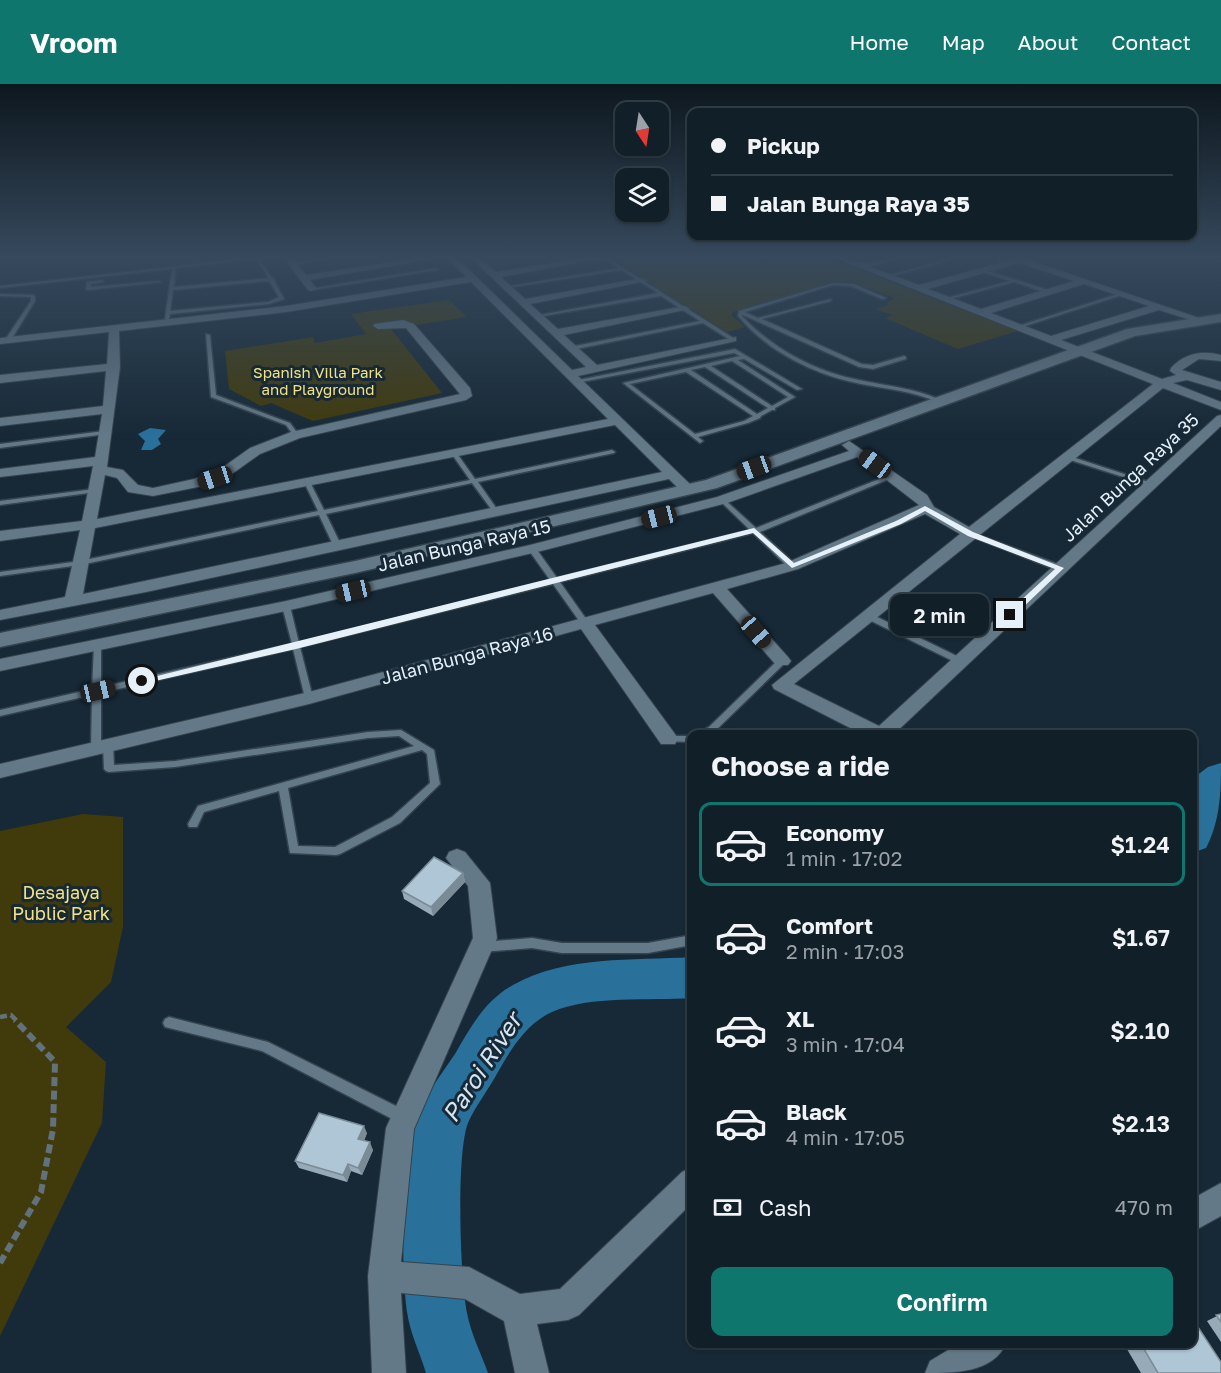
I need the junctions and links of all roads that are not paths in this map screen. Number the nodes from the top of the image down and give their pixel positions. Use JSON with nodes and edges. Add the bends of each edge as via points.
{"nodes":[{"id":1,"x":21,"y":317,"type":"edge"},
{"id":2,"x":174,"y":317,"type":"edge"},
{"id":3,"x":176,"y":317,"type":"edge"},
{"id":4,"x":511,"y":317,"type":"edge"},
{"id":5,"x":538,"y":317,"type":"edge"},
{"id":6,"x":641,"y":317,"type":"edge"},
{"id":7,"x":699,"y":317,"type":"edge"},
{"id":8,"x":741,"y":317,"type":"edge"},
{"id":9,"x":754,"y":317,"type":"edge"},
{"id":10,"x":765,"y":317,"type":"edge"},
{"id":11,"x":995,"y":317,"type":"edge"},
{"id":12,"x":1049,"y":317,"type":"edge"},
{"id":13,"x":1124,"y":317,"type":"edge"},
{"id":14,"x":1192,"y":317,"type":"edge"},
{"id":15,"x":168,"y":318,"type":"junction"},
{"id":16,"x":1221,"y":318,"type":"edge"},
{"id":17,"x":758,"y":319,"type":"junction"},
{"id":18,"x":1200,"y":320,"type":"junction"},
{"id":19,"x":705,"y":321,"type":"junction"},
{"id":20,"x":378,"y":326,"type":"dead end"},
{"id":21,"x":1017,"y":327,"type":"junction"},
{"id":22,"x":114,"y":330,"type":"junction"},
{"id":23,"x":556,"y":333,"type":"junction"},
{"id":24,"x":208,"y":335,"type":"dead end"},
{"id":25,"x":6,"y":336,"type":"edge"},
{"id":26,"x":732,"y":339,"type":"joint"},
{"id":27,"x":1050,"y":340,"type":"junction"},
{"id":28,"x":572,"y":348,"type":"junction"},
{"id":29,"x":1075,"y":351,"type":"junction"},
{"id":30,"x":745,"y":357,"type":"junction"},
{"id":31,"x":904,"y":358,"type":"dead end"},
{"id":32,"x":1221,"y":358,"type":"edge"},
{"id":33,"x":734,"y":360,"type":"junction"},
{"id":34,"x":707,"y":366,"type":"junction"},
{"id":35,"x":114,"y":367,"type":"junction"},
{"id":36,"x":594,"y":369,"type":"junction"},
{"id":37,"x":687,"y":370,"type":"junction"},
{"id":38,"x":1187,"y":376,"type":"junction"},
{"id":39,"x":572,"y":377,"type":"junction"},
{"id":40,"x":0,"y":379,"type":"edge"},
{"id":41,"x":1163,"y":382,"type":"junction"},
{"id":42,"x":1221,"y":386,"type":"edge"},
{"id":43,"x":799,"y":390,"type":"dead end"},
{"id":44,"x":939,"y":401,"type":"junction"},
{"id":45,"x":1221,"y":406,"type":"edge"},
{"id":46,"x":108,"y":409,"type":"junction"},
{"id":47,"x":773,"y":409,"type":"junction"},
{"id":48,"x":758,"y":417,"type":"junction"},
{"id":49,"x":1221,"y":419,"type":"edge"},
{"id":50,"x":616,"y":421,"type":"junction"},
{"id":51,"x":0,"y":422,"type":"edge"},
{"id":52,"x":104,"y":433,"type":"junction"},
{"id":53,"x":296,"y":435,"type":"junction"},
{"id":54,"x":694,"y":436,"type":"junction"},
{"id":55,"x":840,"y":437,"type":"junction"},
{"id":56,"x":700,"y":441,"type":"dead end"},
{"id":57,"x":0,"y":446,"type":"edge"},
{"id":58,"x":612,"y":452,"type":"dead end"},
{"id":59,"x":859,"y":452,"type":"junction"},
{"id":60,"x":454,"y":453,"type":"junction"},
{"id":61,"x":1066,"y":457,"type":"junction"},
{"id":62,"x":98,"y":467,"type":"junction"},
{"id":63,"x":0,"y":473,"type":"edge"},
{"id":64,"x":671,"y":474,"type":"junction"},
{"id":65,"x":892,"y":476,"type":"junction"},
{"id":66,"x":473,"y":481,"type":"junction"},
{"id":67,"x":307,"y":482,"type":"junction"},
{"id":68,"x":1150,"y":484,"type":"junction"},
{"id":69,"x":688,"y":490,"type":"junction"},
{"id":70,"x":93,"y":491,"type":"junction"},
{"id":71,"x":722,"y":500,"type":"junction"},
{"id":72,"x":0,"y":503,"type":"edge"},
{"id":73,"x":925,"y":508,"type":"junction"},
{"id":74,"x":496,"y":512,"type":"junction"},
{"id":75,"x":321,"y":513,"type":"junction"},
{"id":76,"x":87,"y":525,"type":"junction"},
{"id":77,"x":754,"y":531,"type":"junction"},
{"id":78,"x":970,"y":534,"type":"junction"},
{"id":79,"x":0,"y":536,"type":"edge"},
{"id":80,"x":338,"y":547,"type":"junction"},
{"id":81,"x":532,"y":549,"type":"junction"},
{"id":82,"x":80,"y":563,"type":"junction"},
{"id":83,"x":792,"y":566,"type":"junction"},
{"id":84,"x":1060,"y":568,"type":"junction"},
{"id":85,"x":0,"y":574,"type":"edge"},
{"id":86,"x":555,"y":582,"type":"junction"},
{"id":87,"x":717,"y":587,"type":"junction"},
{"id":88,"x":73,"y":601,"type":"junction"},
{"id":89,"x":286,"y":606,"type":"junction"},
{"id":90,"x":0,"y":615,"type":"edge"},
{"id":91,"x":868,"y":616,"type":"junction"},
{"id":92,"x":585,"y":623,"type":"junction"},
{"id":93,"x":0,"y":640,"type":"edge"},
{"id":94,"x":296,"y":646,"type":"junction"},
{"id":95,"x":97,"y":647,"type":"junction"},
{"id":96,"x":782,"y":661,"type":"joint"},
{"id":97,"x":960,"y":662,"type":"junction"},
{"id":98,"x":0,"y":665,"type":"edge"},
{"id":99,"x":98,"y":691,"type":"junction"},
{"id":100,"x":309,"y":698,"type":"junction"},
{"id":101,"x":0,"y":713,"type":"edge"},
{"id":102,"x":710,"y":730,"type":"edge"},
{"id":103,"x":871,"y":730,"type":"edge"},
{"id":104,"x":886,"y":730,"type":"edge"},
{"id":105,"x":668,"y":739,"type":"joint"},
{"id":106,"x":687,"y":739,"type":"edge"},
{"id":107,"x":102,"y":747,"type":"junction"},
{"id":108,"x":422,"y":747,"type":"junction"},
{"id":109,"x":0,"y":771,"type":"edge"},
{"id":110,"x":283,"y":785,"type":"junction"},
{"id":111,"x":193,"y":824,"type":"dead end"},
{"id":112,"x":457,"y":858,"type":"dead end"},
{"id":113,"x":687,"y":941,"type":"edge"},
{"id":114,"x":480,"y":948,"type":"junction"},
{"id":115,"x":169,"y":1023,"type":"dead end"},
{"id":116,"x":405,"y":1118,"type":"junction"},
{"id":117,"x":687,"y":1187,"type":"edge"},
{"id":118,"x":1221,"y":1198,"type":"edge"},
{"id":119,"x":1197,"y":1214,"type":"edge"},
{"id":120,"x":399,"y":1277,"type":"junction"},
{"id":121,"x":518,"y":1311,"type":"junction"},
{"id":122,"x":983,"y":1348,"type":"edge"},
{"id":123,"x":389,"y":1373,"type":"edge"},
{"id":124,"x":532,"y":1373,"type":"edge"},
{"id":125,"x":942,"y":1373,"type":"edge"}],
"edges":[{"from":1,"to":25,"type":"lane"},
{"from":2,"to":15,"type":"lane"},
{"from":3,"to":15,"type":"street"},
{"from":4,"to":39,"type":"street"},
{"from":5,"to":23,"type":"street"},
{"from":6,"to":23,"type":"street"},
{"from":7,"to":19,"type":"lane"},
{"from":8,"to":44,"type":"lane","via":[[767,342],[824,371],[857,381],[920,391]]},
{"from":9,"to":17,"type":"lane"},
{"from":10,"to":17,"type":"lane"},
{"from":11,"to":21,"type":"street","name":"Jalan Bunga Raya 35"},
{"from":12,"to":21,"type":"lane"},
{"from":13,"to":27,"type":"street"},
{"from":14,"to":18,"type":"street"},
{"from":15,"to":22,"type":"street"},
{"from":16,"to":18,"type":"street"},
{"from":17,"to":31,"type":"lane","via":[[861,366],[873,367]]},
{"from":18,"to":29,"type":"street","via":[[1132,332]]},
{"from":19,"to":26,"type":"lane"},
{"from":19,"to":28,"type":"lane"},
{"from":20,"to":53,"type":"street","via":[[410,326],[466,391],[466,396]]},
{"from":21,"to":27,"type":"street","name":"Jalan Bunga Raya 35"},
{"from":22,"to":25,"type":"street"},
{"from":22,"to":35,"type":"street"},
{"from":23,"to":28,"type":"street"},
{"from":24,"to":53,"type":"lane","via":[[213,396],[288,424]]},
{"from":26,"to":36,"type":"street"},
{"from":27,"to":29,"type":"street","name":"Jalan Bunga Raya 35"},
{"from":28,"to":36,"type":"street"},
{"from":29,"to":41,"type":"street","name":"Jalan Bunga Raya 35"},
{"from":29,"to":44,"type":"street"},
{"from":30,"to":33,"type":"lane"},
{"from":30,"to":39,"type":"lane","via":[[735,351]]},
{"from":30,"to":43,"type":"lane"},
{"from":32,"to":38,"type":"street","via":[[1193,355],[1176,371]]},
{"from":33,"to":34,"type":"lane"},
{"from":33,"to":47,"type":"lane","via":[[790,393],[792,397]]},
{"from":34,"to":37,"type":"lane"},
{"from":34,"to":47,"type":"lane"},
{"from":35,"to":40,"type":"street"},
{"from":35,"to":46,"type":"street"},
{"from":36,"to":39,"type":"street"},
{"from":37,"to":48,"type":"lane"},
{"from":37,"to":54,"type":"lane","via":[[626,383]]},
{"from":38,"to":41,"type":"street"},
{"from":38,"to":42,"type":"street"},
{"from":39,"to":50,"type":"street"},
{"from":41,"to":45,"type":"street","name":"Jalan Bunga Raya 35"},
{"from":41,"to":61,"type":"street"},
{"from":44,"to":55,"type":"street"},
{"from":46,"to":51,"type":"street"},
{"from":46,"to":52,"type":"street"},
{"from":47,"to":48,"type":"lane"},
{"from":48,"to":54,"type":"lane"},
{"from":49,"to":68,"type":"street","name":"Jalan Bunga Raya 35"},
{"from":50,"to":60,"type":"street"},
{"from":50,"to":64,"type":"street"},
{"from":52,"to":57,"type":"lane"},
{"from":52,"to":62,"type":"street"},
{"from":53,"to":62,"type":"street","via":[[255,451],[215,478],[168,490],[133,489],[125,476]]},
{"from":54,"to":56,"type":"lane"},
{"from":55,"to":59,"type":"street"},
{"from":55,"to":69,"type":"street"},
{"from":58,"to":66,"type":"lane"},
{"from":59,"to":65,"type":"street"},
{"from":59,"to":71,"type":"street","name":"Jalan Bunga Raya 15"},
{"from":60,"to":66,"type":"lane"},
{"from":60,"to":67,"type":"street"},
{"from":61,"to":68,"type":"lane"},
{"from":61,"to":78,"type":"street"},
{"from":62,"to":63,"type":"street"},
{"from":62,"to":70,"type":"street"},
{"from":64,"to":69,"type":"street"},
{"from":64,"to":74,"type":"street"},
{"from":65,"to":73,"type":"street","via":[[922,498]]},
{"from":65,"to":77,"type":"lane"},
{"from":66,"to":74,"type":"lane"},
{"from":66,"to":75,"type":"lane"},
{"from":67,"to":75,"type":"lane"},
{"from":67,"to":76,"type":"street"},
{"from":68,"to":84,"type":"street","name":"Jalan Bunga Raya 35"},
{"from":69,"to":93,"type":"street","via":[[355,567]]},
{"from":70,"to":72,"type":"lane"},
{"from":70,"to":76,"type":"street"},
{"from":71,"to":77,"type":"lane"},
{"from":71,"to":81,"type":"street","name":"Jalan Bunga Raya 15"},
{"from":73,"to":78,"type":"street"},
{"from":73,"to":83,"type":"street","name":"Jalan Bunga Raya 16"},
{"from":74,"to":80,"type":"street"},
{"from":75,"to":80,"type":"lane"},
{"from":75,"to":82,"type":"lane"},
{"from":76,"to":79,"type":"street"},
{"from":76,"to":82,"type":"street"},
{"from":77,"to":83,"type":"lane"},
{"from":77,"to":86,"type":"lane"},
{"from":78,"to":84,"type":"lane"},
{"from":78,"to":91,"type":"street"},
{"from":80,"to":88,"type":"street"},
{"from":81,"to":86,"type":"lane"},
{"from":81,"to":89,"type":"street","name":"Jalan Bunga Raya 15"},
{"from":82,"to":85,"type":"lane"},
{"from":82,"to":88,"type":"street"},
{"from":83,"to":87,"type":"street","name":"Jalan Bunga Raya 16"},
{"from":84,"to":97,"type":"street","name":"Jalan Bunga Raya 35"},
{"from":86,"to":92,"type":"lane"},
{"from":86,"to":94,"type":"lane"},
{"from":87,"to":92,"type":"street","name":"Jalan Bunga Raya 16"},
{"from":87,"to":96,"type":"street"},
{"from":88,"to":90,"type":"street"},
{"from":89,"to":94,"type":"lane"},
{"from":89,"to":95,"type":"street","name":"Jalan Bunga Raya 15"},
{"from":91,"to":97,"type":"lane"},
{"from":91,"to":103,"type":"street","via":[[781,685]]},
{"from":92,"to":100,"type":"street","name":"Jalan Bunga Raya 16"},
{"from":92,"to":105,"type":"street"},
{"from":94,"to":99,"type":"lane"},
{"from":94,"to":100,"type":"lane"},
{"from":95,"to":98,"type":"street","name":"Jalan Bunga Raya 15"},
{"from":95,"to":99,"type":"lane"},
{"from":96,"to":102,"type":"lane"},
{"from":97,"to":104,"type":"street","name":"Jalan Bunga Raya 35"},
{"from":99,"to":101,"type":"lane"},
{"from":99,"to":107,"type":"lane"},
{"from":100,"to":107,"type":"street","name":"Jalan Bunga Raya 16"},
{"from":105,"to":106,"type":"lane"},
{"from":107,"to":108,"type":"lane","via":[[109,769],[176,764],[368,735],[401,733]]},
{"from":107,"to":109,"type":"street","name":"Jalan Bunga Raya 16"},
{"from":108,"to":110,"type":"lane"},
{"from":108,"to":110,"type":"lane","via":[[431,752],[435,784],[396,820],[336,852],[294,850]]},
{"from":110,"to":111,"type":"lane","via":[[201,809]]},
{"from":112,"to":114,"type":"street","via":[[479,883],[485,938]]},
{"from":113,"to":114,"type":"lane","via":[[648,948],[562,948],[532,943]]},
{"from":114,"to":116,"type":"street"},
{"from":115,"to":116,"type":"lane","via":[[264,1046]]},
{"from":116,"to":120,"type":"street","via":[[400,1128]]},
{"from":117,"to":121,"type":"street","via":[[568,1304]]},
{"from":118,"to":119,"type":"street"},
{"from":120,"to":121,"type":"street","via":[[469,1283]]},
{"from":120,"to":123,"type":"street"},
{"from":121,"to":124,"type":"street"},
{"from":122,"to":125,"type":"street"}]}
